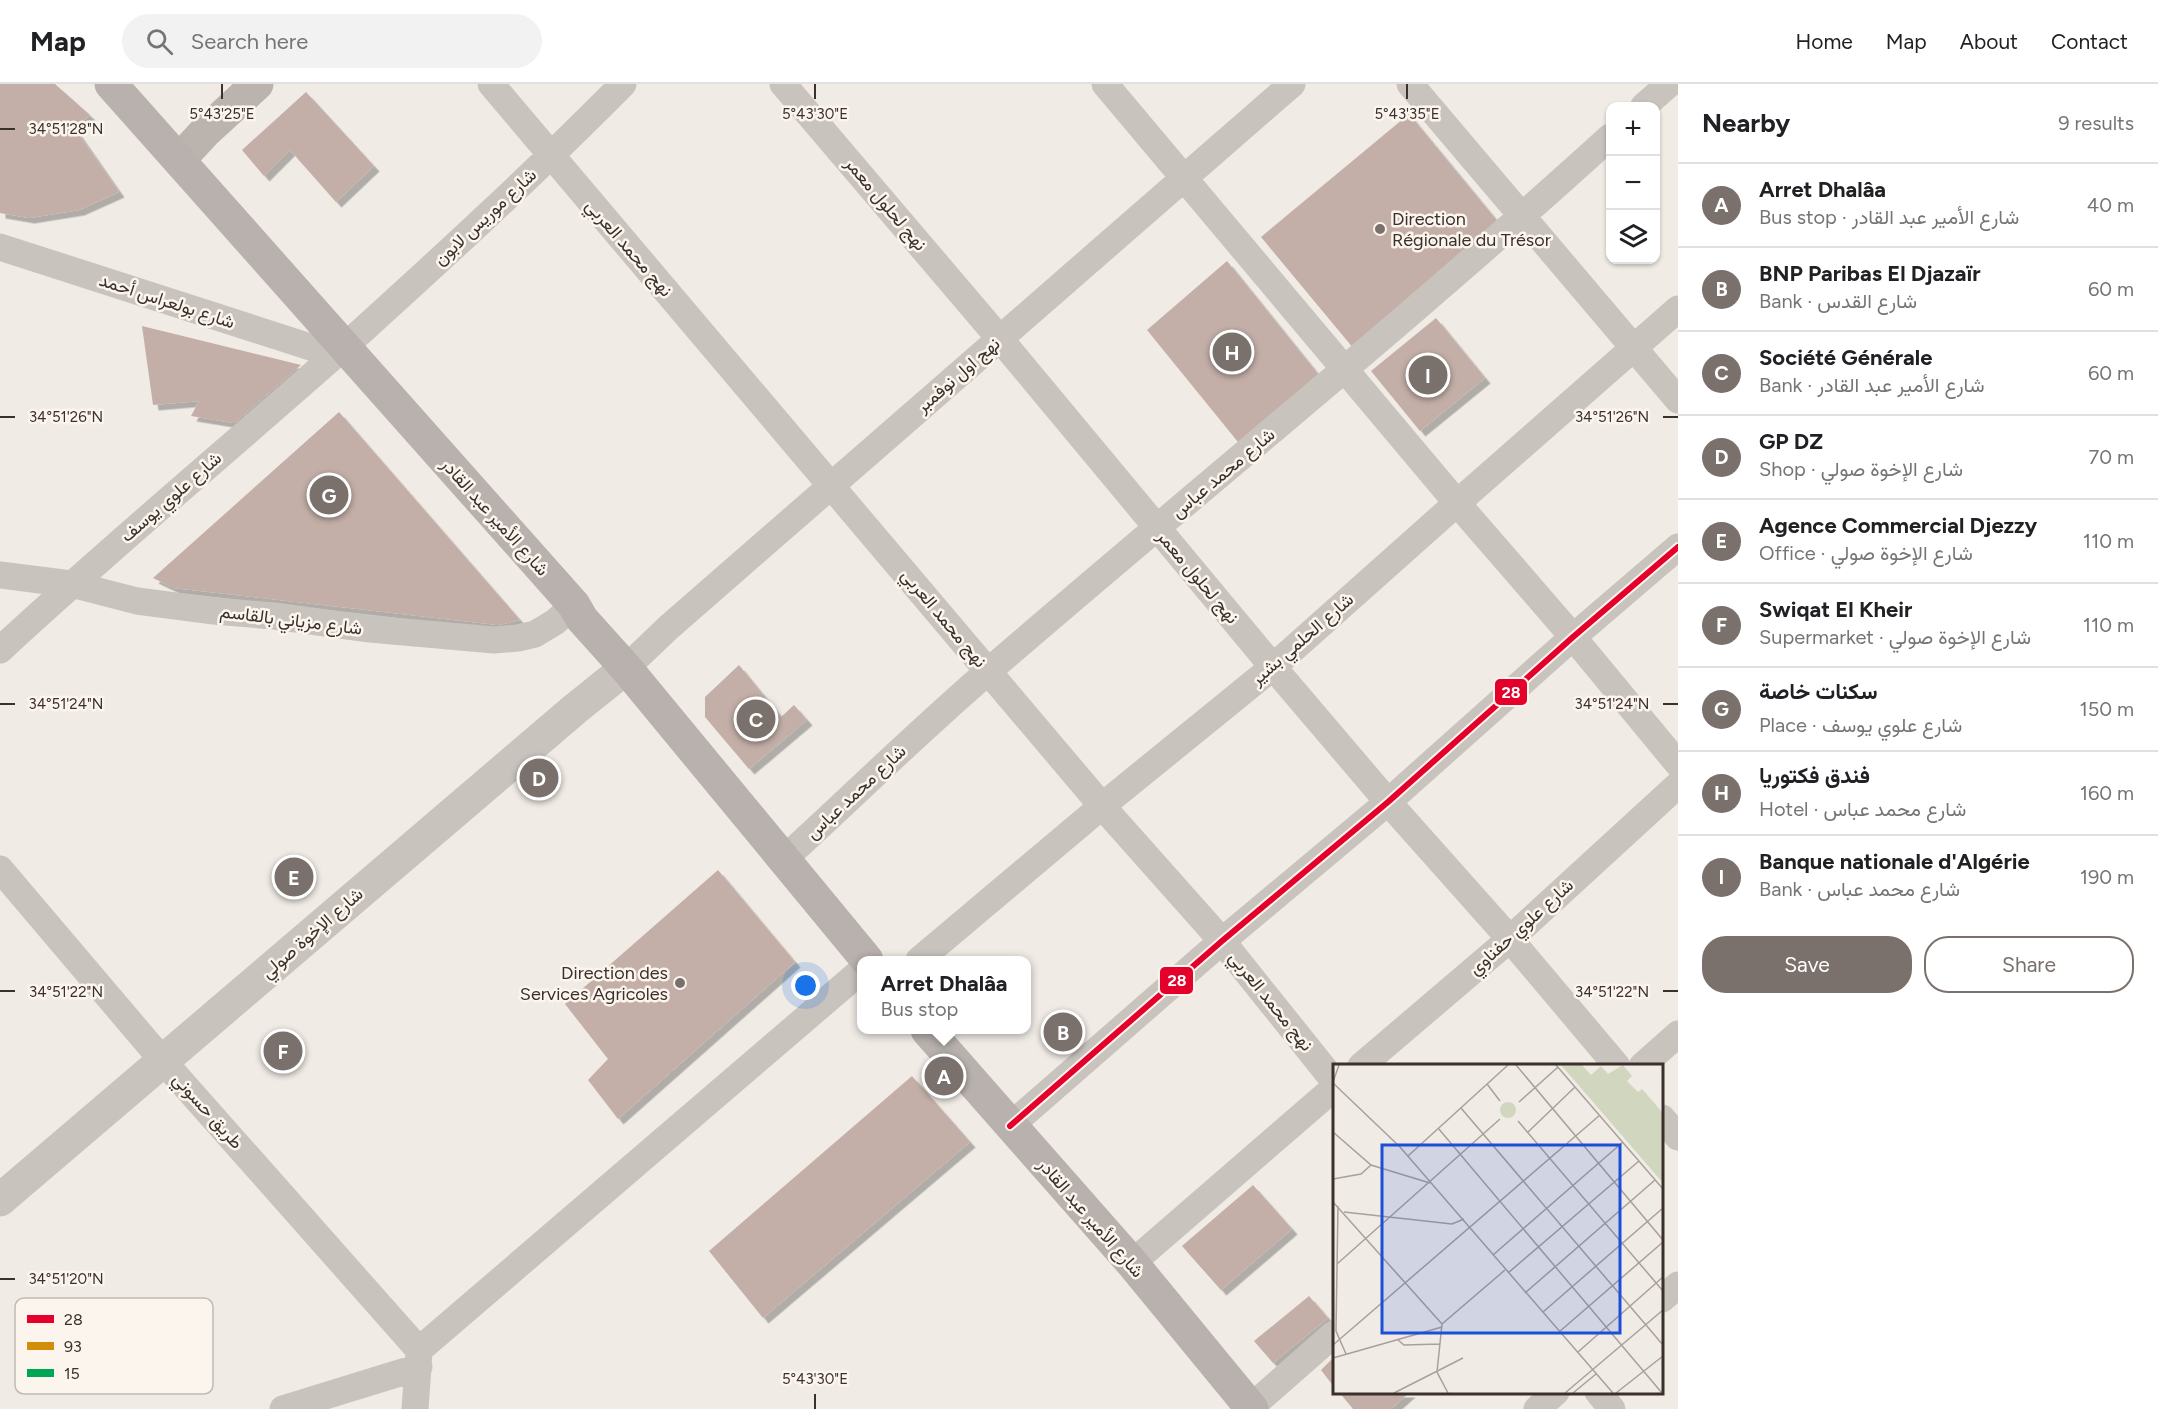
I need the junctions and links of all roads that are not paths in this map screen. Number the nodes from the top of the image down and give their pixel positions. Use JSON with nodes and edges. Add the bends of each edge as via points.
{"nodes":[{"id":1,"x":111,"y":84,"type":"edge"},
{"id":2,"x":257,"y":84,"type":"edge"},
{"id":3,"x":491,"y":84,"type":"edge"},
{"id":4,"x":623,"y":84,"type":"edge"},
{"id":5,"x":783,"y":84,"type":"edge"},
{"id":6,"x":1105,"y":84,"type":"edge"},
{"id":7,"x":1292,"y":84,"type":"edge"},
{"id":8,"x":1410,"y":84,"type":"edge"},
{"id":9,"x":1669,"y":84,"type":"edge"},
{"id":10,"x":1649,"y":102,"type":"edge"},
{"id":11,"x":1606,"y":142,"type":"edge"},
{"id":12,"x":551,"y":157,"type":"junction"},
{"id":13,"x":179,"y":159,"type":"junction"},
{"id":14,"x":1185,"y":178,"type":"junction"},
{"id":15,"x":1522,"y":218,"type":"junction"},
{"id":16,"x":0,"y":247,"type":"edge"},
{"id":17,"x":1678,"y":309,"type":"edge"},
{"id":18,"x":1000,"y":339,"type":"junction"},
{"id":19,"x":1634,"y":347,"type":"junction"},
{"id":20,"x":339,"y":351,"type":"junction"},
{"id":21,"x":1346,"y":370,"type":"junction"},
{"id":22,"x":1678,"y":400,"type":"edge"},
{"id":23,"x":832,"y":485,"type":"junction"},
{"id":24,"x":1456,"y":502,"type":"junction"},
{"id":25,"x":1157,"y":528,"type":"junction"},
{"id":26,"x":1678,"y":547,"type":"edge"},
{"id":27,"x":0,"y":575,"type":"edge"},
{"id":28,"x":71,"y":584,"type":"junction"},
{"id":29,"x":574,"y":605,"type":"junction"},
{"id":30,"x":1573,"y":636,"type":"junction"},
{"id":31,"x":0,"y":650,"type":"edge"},
{"id":32,"x":1273,"y":666,"type":"junction"},
{"id":33,"x":626,"y":668,"type":"junction"},
{"id":34,"x":989,"y":671,"type":"junction"},
{"id":35,"x":1678,"y":764,"type":"edge"},
{"id":36,"x":1678,"y":785,"type":"edge"},
{"id":37,"x":1388,"y":802,"type":"junction"},
{"id":38,"x":1102,"y":806,"type":"junction"},
{"id":39,"x":784,"y":859,"type":"junction"},
{"id":40,"x":0,"y":869,"type":"edge"},
{"id":41,"x":1510,"y":939,"type":"junction"},
{"id":42,"x":1222,"y":941,"type":"junction"},
{"id":43,"x":864,"y":956,"type":"edge"},
{"id":44,"x":924,"y":956,"type":"edge"},
{"id":45,"x":857,"y":974,"type":"edge"},
{"id":46,"x":931,"y":1034,"type":"edge"},
{"id":47,"x":1678,"y":1034,"type":"edge"},
{"id":48,"x":163,"y":1061,"type":"junction"},
{"id":49,"x":1362,"y":1064,"type":"edge"},
{"id":50,"x":1616,"y":1064,"type":"edge"},
{"id":51,"x":1643,"y":1064,"type":"edge"},
{"id":52,"x":1333,"y":1079,"type":"edge"},
{"id":53,"x":1333,"y":1090,"type":"edge"},
{"id":54,"x":1663,"y":1119,"type":"edge"},
{"id":55,"x":1010,"y":1126,"type":"junction"},
{"id":56,"x":1678,"y":1137,"type":"edge"},
{"id":57,"x":0,"y":1200,"type":"edge"},
{"id":58,"x":1132,"y":1263,"type":"junction"},
{"id":59,"x":1678,"y":1285,"type":"edge"},
{"id":60,"x":1663,"y":1298,"type":"edge"},
{"id":61,"x":1333,"y":1336,"type":"edge"},
{"id":62,"x":419,"y":1358,"type":"junction"},
{"id":63,"x":1554,"y":1394,"type":"edge"},
{"id":64,"x":1600,"y":1394,"type":"edge"},
{"id":65,"x":1252,"y":1408,"type":"edge"},
{"id":66,"x":283,"y":1409,"type":"edge"},
{"id":67,"x":415,"y":1409,"type":"edge"},
{"id":68,"x":1537,"y":1409,"type":"edge"},
{"id":69,"x":1612,"y":1409,"type":"edge"}],
"edges":[{"from":1,"to":13,"type":"main road","name":"شارع الأمير عبد القادر"},
{"from":2,"to":13,"type":"main road"},
{"from":3,"to":12,"type":"street","name":"نهج محمد العربي"},
{"from":4,"to":12,"type":"street","name":"شارع موريس لابون"},
{"from":5,"to":18,"type":"street","name":"نهج لحلول معمر"},
{"from":6,"to":14,"type":"street"},
{"from":7,"to":14,"type":"street","name":"نهج اول نوفمبر"},
{"from":8,"to":15,"type":"street"},
{"from":9,"to":10,"type":"street"},
{"from":11,"to":15,"type":"street","name":"شارع محمد عباس"},
{"from":12,"to":20,"type":"street","name":"شارع موريس لابون"},
{"from":12,"to":23,"type":"street","name":"نهج محمد العربي"},
{"from":13,"to":20,"type":"main road","name":"شارع الأمير عبد القادر"},
{"from":14,"to":18,"type":"street","name":"نهج اول نوفمبر"},
{"from":14,"to":21,"type":"street"},
{"from":15,"to":19,"type":"street"},
{"from":15,"to":21,"type":"street","name":"شارع محمد عباس"},
{"from":16,"to":20,"type":"street","name":"شارع بولعراس أحمد"},
{"from":17,"to":19,"type":"street","name":"شارع الحلمي بشير"},
{"from":18,"to":23,"type":"street","name":"نهج اول نوفمبر"},
{"from":18,"to":25,"type":"street","name":"نهج لحلول معمر"},
{"from":19,"to":22,"type":"street"},
{"from":19,"to":24,"type":"street","name":"شارع الحلمي بشير"},
{"from":20,"to":28,"type":"street","name":"شارع علوي يوسف"},
{"from":20,"to":29,"type":"main road","name":"شارع الأمير عبد القادر"},
{"from":21,"to":24,"type":"street"},
{"from":21,"to":25,"type":"street","name":"شارع محمد عباس"},
{"from":23,"to":33,"type":"street","name":"نهج اول نوفمبر"},
{"from":23,"to":34,"type":"street","name":"نهج محمد العربي"},
{"from":24,"to":30,"type":"street"},
{"from":24,"to":32,"type":"street","name":"شارع الحلمي بشير"},
{"from":25,"to":32,"type":"street","name":"نهج لحلول معمر"},
{"from":25,"to":34,"type":"street","name":"شارع محمد عباس"},
{"from":26,"to":30,"type":"street"},
{"from":27,"to":28,"type":"street","name":"شارع مزياني بالقاسم"},
{"from":28,"to":29,"type":"street","name":"شارع مزياني بالقاسم","via":[[137,601],[203,610],[494,640],[535,634]]},
{"from":28,"to":31,"type":"street","name":"شارع علوي يوسف"},
{"from":29,"to":33,"type":"main road","name":"شارع الأمير عبد القادر","via":[[582,620]]},
{"from":30,"to":35,"type":"street"},
{"from":30,"to":37,"type":"street"},
{"from":32,"to":37,"type":"street","name":"نهج لحلول معمر"},
{"from":32,"to":38,"type":"street","name":"شارع الحلمي بشير"},
{"from":33,"to":39,"type":"main road","name":"شارع الأمير عبد القادر"},
{"from":33,"to":48,"type":"street","name":"شارع الإخوة صولي"},
{"from":34,"to":38,"type":"street","name":"نهج محمد العربي"},
{"from":34,"to":39,"type":"street","name":"شارع محمد عباس"},
{"from":36,"to":41,"type":"street","name":"شارع علوي حفناوي"},
{"from":37,"to":41,"type":"street","name":"نهج لحلول معمر"},
{"from":37,"to":42,"type":"street"},
{"from":38,"to":42,"type":"street","name":"نهج محمد العربي"},
{"from":38,"to":44,"type":"street","name":"شارع الحلمي بشير"},
{"from":39,"to":43,"type":"main road","name":"شارع الأمير عبد القادر"},
{"from":40,"to":48,"type":"street","name":"طريق حسوني"},
{"from":41,"to":49,"type":"street","name":"شارع علوي حفناوي"},
{"from":41,"to":50,"type":"street","name":"نهج لحلول معمر"},
{"from":42,"to":52,"type":"street","name":"نهج محمد العربي"},
{"from":42,"to":55,"type":"street"},
{"from":45,"to":62,"type":"street"},
{"from":46,"to":55,"type":"main road","name":"شارع الأمير عبد القادر"},
{"from":47,"to":51,"type":"street"},
{"from":48,"to":57,"type":"street","name":"شارع الإخوة صولي"},
{"from":48,"to":62,"type":"street","name":"طريق حسوني"},
{"from":53,"to":58,"type":"street"},
{"from":54,"to":56,"type":"street"},
{"from":55,"to":58,"type":"main road","name":"شارع الأمير عبد القادر"},
{"from":58,"to":65,"type":"main road","name":"شارع الأمير عبد القادر"},
{"from":59,"to":60,"type":"street"},
{"from":61,"to":65,"type":"street"},
{"from":62,"to":66,"type":"street"},
{"from":62,"to":67,"type":"street"},
{"from":63,"to":68,"type":"street"},
{"from":64,"to":69,"type":"street"}]}
